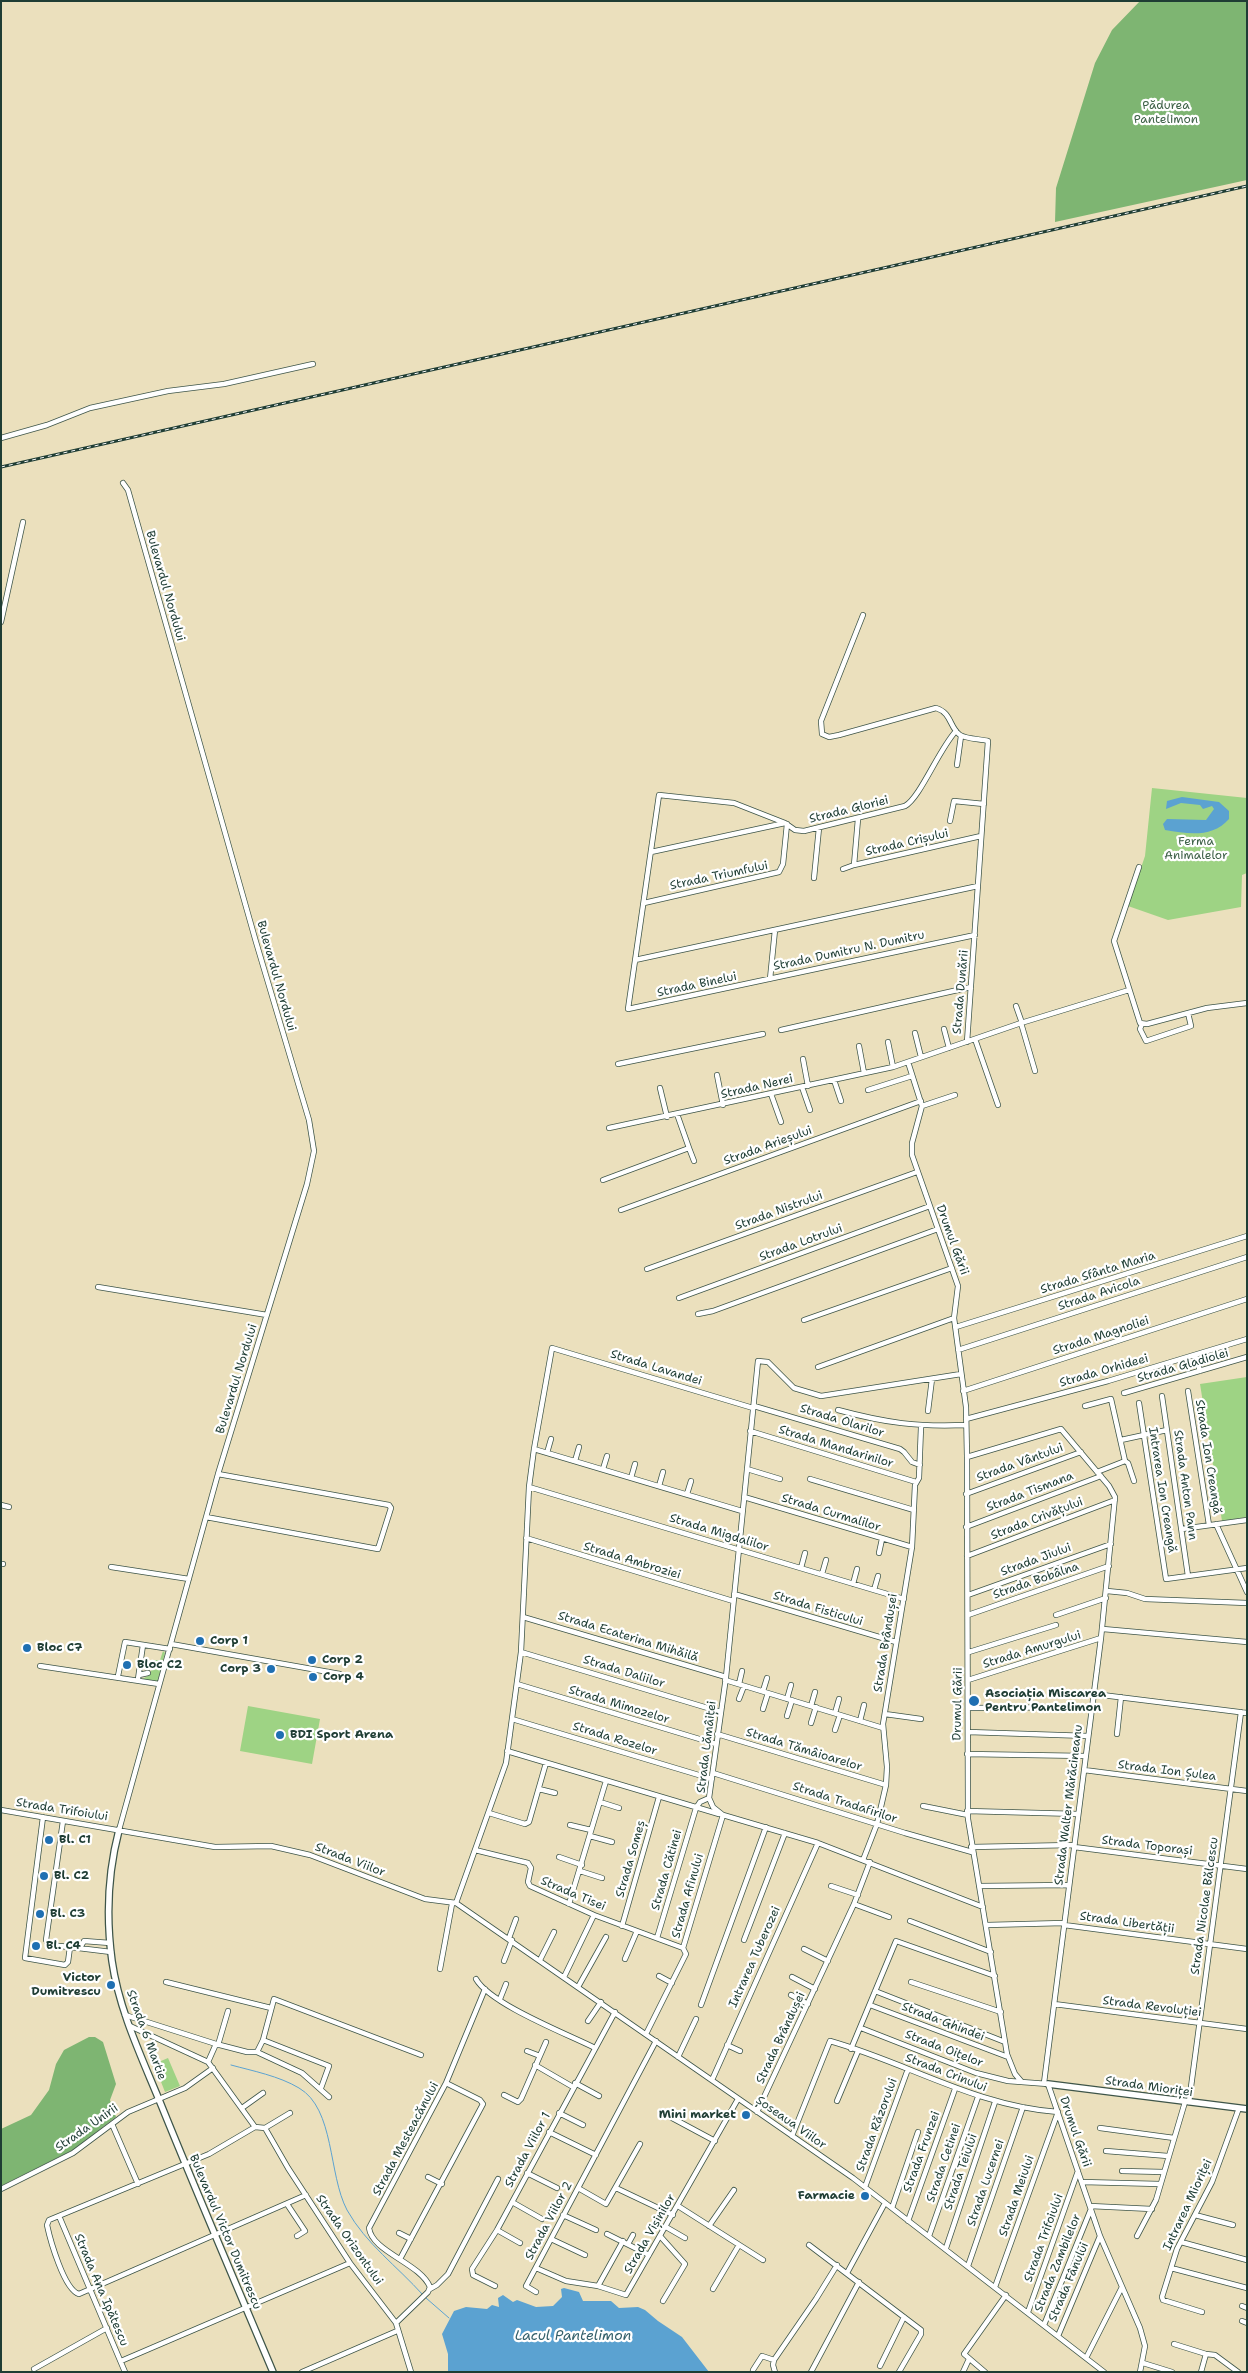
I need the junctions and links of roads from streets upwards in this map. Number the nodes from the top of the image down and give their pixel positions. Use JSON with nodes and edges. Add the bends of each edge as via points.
{"nodes":[{"id":1,"x":313,"y":364,"type":"dead end"},
{"id":2,"x":1,"y":438,"type":"edge"},
{"id":3,"x":123,"y":483,"type":"dead end"},
{"id":4,"x":23,"y":522,"type":"dead end"},
{"id":5,"x":863,"y":615,"type":"dead end"},
{"id":6,"x":1,"y":622,"type":"edge"},
{"id":7,"x":956,"y":731,"type":"junction"},
{"id":8,"x":961,"y":736,"type":"junction"},
{"id":9,"x":957,"y":765,"type":"dead end"},
{"id":10,"x":984,"y":804,"type":"junction"},
{"id":11,"x":858,"y":819,"type":"junction"},
{"id":12,"x":950,"y":821,"type":"dead end"},
{"id":13,"x":786,"y":824,"type":"junction"},
{"id":14,"x":819,"y":828,"type":"junction"},
{"id":15,"x":981,"y":836,"type":"junction"},
{"id":16,"x":651,"y":852,"type":"junction"},
{"id":17,"x":854,"y":865,"type":"junction"},
{"id":18,"x":1139,"y":867,"type":"dead end"},
{"id":19,"x":843,"y":869,"type":"dead end"},
{"id":20,"x":814,"y":878,"type":"dead end"},
{"id":21,"x":978,"y":886,"type":"junction"},
{"id":22,"x":644,"y":903,"type":"junction"},
{"id":23,"x":775,"y":930,"type":"junction"},
{"id":24,"x":975,"y":935,"type":"junction"},
{"id":25,"x":635,"y":960,"type":"junction"},
{"id":26,"x":770,"y":979,"type":"junction"},
{"id":27,"x":971,"y":987,"type":"junction"},
{"id":28,"x":1129,"y":990,"type":"junction"},
{"id":29,"x":1247,"y":1003,"type":"edge"},
{"id":30,"x":1016,"y":1006,"type":"dead end"},
{"id":31,"x":1188,"y":1012,"type":"junction"},
{"id":32,"x":1022,"y":1023,"type":"junction"},
{"id":33,"x":1142,"y":1024,"type":"junction"},
{"id":34,"x":944,"y":1029,"type":"dead end"},
{"id":35,"x":781,"y":1030,"type":"dead end"},
{"id":36,"x":915,"y":1033,"type":"dead end"},
{"id":37,"x":763,"y":1034,"type":"dead end"},
{"id":38,"x":975,"y":1038,"type":"junction"},
{"id":39,"x":888,"y":1042,"type":"dead end"},
{"id":40,"x":967,"y":1042,"type":"junction"},
{"id":41,"x":859,"y":1046,"type":"dead end"},
{"id":42,"x":949,"y":1048,"type":"junction"},
{"id":43,"x":920,"y":1057,"type":"junction"},
{"id":44,"x":803,"y":1059,"type":"dead end"},
{"id":45,"x":908,"y":1062,"type":"junction"},
{"id":46,"x":618,"y":1064,"type":"dead end"},
{"id":47,"x":893,"y":1067,"type":"junction"},
{"id":48,"x":1035,"y":1071,"type":"dead end"},
{"id":49,"x":864,"y":1073,"type":"junction"},
{"id":50,"x":717,"y":1075,"type":"dead end"},
{"id":51,"x":912,"y":1076,"type":"junction"},
{"id":52,"x":834,"y":1080,"type":"junction"},
{"id":53,"x":808,"y":1086,"type":"junction"},
{"id":54,"x":802,"y":1087,"type":"junction"},
{"id":55,"x":660,"y":1088,"type":"dead end"},
{"id":56,"x":868,"y":1090,"type":"dead end"},
{"id":57,"x":771,"y":1094,"type":"junction"},
{"id":58,"x":955,"y":1095,"type":"dead end"},
{"id":59,"x":841,"y":1102,"type":"dead end"},
{"id":60,"x":922,"y":1103,"type":"junction"},
{"id":61,"x":723,"y":1104,"type":"junction"},
{"id":62,"x":998,"y":1105,"type":"dead end"},
{"id":63,"x":810,"y":1110,"type":"dead end"},
{"id":64,"x":678,"y":1114,"type":"junction"},
{"id":65,"x":666,"y":1117,"type":"junction"},
{"id":66,"x":780,"y":1122,"type":"dead end"},
{"id":67,"x":609,"y":1128,"type":"dead end"},
{"id":68,"x":689,"y":1148,"type":"junction"},
{"id":69,"x":694,"y":1161,"type":"dead end"},
{"id":70,"x":917,"y":1172,"type":"junction"},
{"id":71,"x":603,"y":1180,"type":"dead end"},
{"id":72,"x":930,"y":1206,"type":"junction"},
{"id":73,"x":621,"y":1210,"type":"dead end"},
{"id":74,"x":938,"y":1229,"type":"junction"},
{"id":75,"x":1247,"y":1236,"type":"edge"},
{"id":76,"x":1247,"y":1257,"type":"edge"},
{"id":77,"x":952,"y":1268,"type":"junction"},
{"id":78,"x":647,"y":1269,"type":"dead end"},
{"id":79,"x":98,"y":1287,"type":"dead end"},
{"id":80,"x":679,"y":1298,"type":"dead end"},
{"id":81,"x":1247,"y":1299,"type":"edge"},
{"id":82,"x":698,"y":1314,"type":"dead end"},
{"id":83,"x":267,"y":1315,"type":"junction"},
{"id":84,"x":954,"y":1318,"type":"junction"},
{"id":85,"x":804,"y":1320,"type":"dead end"},
{"id":86,"x":956,"y":1327,"type":"junction"},
{"id":87,"x":1247,"y":1339,"type":"edge"},
{"id":88,"x":958,"y":1350,"type":"junction"},
{"id":89,"x":1195,"y":1355,"type":"junction"},
{"id":90,"x":1247,"y":1357,"type":"edge"},
{"id":91,"x":818,"y":1367,"type":"dead end"},
{"id":92,"x":1200,"y":1371,"type":"junction"},
{"id":93,"x":961,"y":1374,"type":"junction"},
{"id":94,"x":932,"y":1379,"type":"junction"},
{"id":95,"x":963,"y":1391,"type":"junction"},
{"id":96,"x":1188,"y":1391,"type":"dead end"},
{"id":97,"x":1124,"y":1393,"type":"dead end"},
{"id":98,"x":1162,"y":1396,"type":"dead end"},
{"id":99,"x":1139,"y":1403,"type":"dead end"},
{"id":100,"x":1085,"y":1406,"type":"dead end"},
{"id":101,"x":754,"y":1407,"type":"junction"},
{"id":102,"x":838,"y":1410,"type":"dead end"},
{"id":103,"x":928,"y":1411,"type":"dead end"},
{"id":104,"x":966,"y":1419,"type":"junction"},
{"id":105,"x":966,"y":1425,"type":"junction"},
{"id":106,"x":920,"y":1427,"type":"junction"},
{"id":107,"x":1167,"y":1430,"type":"junction"},
{"id":108,"x":750,"y":1432,"type":"junction"},
{"id":109,"x":1144,"y":1435,"type":"junction"},
{"id":110,"x":551,"y":1439,"type":"dead end"},
{"id":111,"x":1121,"y":1440,"type":"junction"},
{"id":112,"x":579,"y":1447,"type":"dead end"},
{"id":113,"x":534,"y":1449,"type":"junction"},
{"id":114,"x":1081,"y":1452,"type":"junction"},
{"id":115,"x":547,"y":1453,"type":"junction"},
{"id":116,"x":607,"y":1456,"type":"dead end"},
{"id":117,"x":967,"y":1457,"type":"junction"},
{"id":118,"x":575,"y":1461,"type":"junction"},
{"id":119,"x":1124,"y":1461,"type":"junction"},
{"id":120,"x":635,"y":1464,"type":"dead end"},
{"id":121,"x":920,"y":1465,"type":"junction"},
{"id":122,"x":603,"y":1469,"type":"junction"},
{"id":123,"x":746,"y":1469,"type":"junction"},
{"id":124,"x":663,"y":1472,"type":"dead end"},
{"id":125,"x":218,"y":1474,"type":"junction"},
{"id":126,"x":1099,"y":1474,"type":"junction"},
{"id":127,"x":631,"y":1478,"type":"junction"},
{"id":128,"x":780,"y":1478,"type":"dead end"},
{"id":129,"x":810,"y":1479,"type":"dead end"},
{"id":130,"x":1134,"y":1480,"type":"dead end"},
{"id":131,"x":691,"y":1481,"type":"dead end"},
{"id":132,"x":916,"y":1482,"type":"junction"},
{"id":133,"x":659,"y":1486,"type":"junction"},
{"id":134,"x":529,"y":1487,"type":"junction"},
{"id":135,"x":687,"y":1494,"type":"junction"},
{"id":136,"x":966,"y":1494,"type":"junction"},
{"id":137,"x":744,"y":1497,"type":"junction"},
{"id":138,"x":1115,"y":1500,"type":"junction"},
{"id":139,"x":1,"y":1506,"type":"edge"},
{"id":140,"x":9,"y":1507,"type":"dead end"},
{"id":141,"x":914,"y":1510,"type":"junction"},
{"id":142,"x":742,"y":1511,"type":"junction"},
{"id":143,"x":206,"y":1517,"type":"junction"},
{"id":144,"x":1247,"y":1520,"type":"edge"},
{"id":145,"x":1216,"y":1524,"type":"junction"},
{"id":146,"x":1209,"y":1525,"type":"junction"},
{"id":147,"x":966,"y":1527,"type":"junction"},
{"id":148,"x":1182,"y":1529,"type":"junction"},
{"id":149,"x":526,"y":1538,"type":"junction"},
{"id":150,"x":882,"y":1538,"type":"junction"},
{"id":151,"x":1112,"y":1544,"type":"junction"},
{"id":152,"x":912,"y":1547,"type":"junction"},
{"id":153,"x":738,"y":1549,"type":"junction"},
{"id":154,"x":805,"y":1553,"type":"dead end"},
{"id":155,"x":879,"y":1553,"type":"dead end"},
{"id":156,"x":967,"y":1556,"type":"junction"},
{"id":157,"x":826,"y":1560,"type":"dead end"},
{"id":158,"x":1109,"y":1566,"type":"junction"},
{"id":159,"x":111,"y":1567,"type":"dead end"},
{"id":160,"x":801,"y":1568,"type":"junction"},
{"id":161,"x":1247,"y":1568,"type":"edge"},
{"id":162,"x":857,"y":1569,"type":"dead end"},
{"id":163,"x":1237,"y":1569,"type":"junction"},
{"id":164,"x":822,"y":1574,"type":"junction"},
{"id":165,"x":878,"y":1576,"type":"dead end"},
{"id":166,"x":1188,"y":1576,"type":"junction"},
{"id":167,"x":189,"y":1579,"type":"junction"},
{"id":168,"x":853,"y":1584,"type":"junction"},
{"id":169,"x":874,"y":1590,"type":"junction"},
{"id":170,"x":1107,"y":1591,"type":"junction"},
{"id":171,"x":1247,"y":1592,"type":"edge"},
{"id":172,"x":734,"y":1594,"type":"junction"},
{"id":173,"x":968,"y":1595,"type":"junction"},
{"id":174,"x":1106,"y":1598,"type":"junction"},
{"id":175,"x":904,"y":1599,"type":"junction"},
{"id":176,"x":733,"y":1601,"type":"junction"},
{"id":177,"x":1247,"y":1603,"type":"edge"},
{"id":178,"x":968,"y":1615,"type":"junction"},
{"id":179,"x":1056,"y":1616,"type":"dead end"},
{"id":180,"x":524,"y":1617,"type":"junction"},
{"id":181,"x":1056,"y":1625,"type":"dead end"},
{"id":182,"x":1102,"y":1629,"type":"junction"},
{"id":183,"x":1102,"y":1638,"type":"junction"},
{"id":184,"x":896,"y":1642,"type":"junction"},
{"id":185,"x":1247,"y":1642,"type":"edge"},
{"id":186,"x":144,"y":1644,"type":"junction"},
{"id":187,"x":171,"y":1647,"type":"junction"},
{"id":188,"x":521,"y":1652,"type":"junction"},
{"id":189,"x":969,"y":1652,"type":"junction"},
{"id":190,"x":40,"y":1666,"type":"dead end"},
{"id":191,"x":742,"y":1671,"type":"dead end"},
{"id":192,"x":148,"y":1673,"type":"dead end"},
{"id":193,"x":340,"y":1674,"type":"dead end"},
{"id":194,"x":118,"y":1676,"type":"dead end"},
{"id":195,"x":726,"y":1678,"type":"junction"},
{"id":196,"x":767,"y":1678,"type":"dead end"},
{"id":197,"x":968,"y":1680,"type":"junction"},
{"id":198,"x":160,"y":1684,"type":"junction"},
{"id":199,"x":517,"y":1684,"type":"junction"},
{"id":200,"x":741,"y":1685,"type":"junction"},
{"id":201,"x":791,"y":1685,"type":"dead end"},
{"id":202,"x":765,"y":1692,"type":"junction"},
{"id":203,"x":815,"y":1692,"type":"dead end"},
{"id":204,"x":1094,"y":1694,"type":"junction"},
{"id":205,"x":1121,"y":1697,"type":"junction"},
{"id":206,"x":789,"y":1699,"type":"junction"},
{"id":207,"x":839,"y":1699,"type":"dead end"},
{"id":208,"x":739,"y":1700,"type":"dead end"},
{"id":209,"x":864,"y":1705,"type":"dead end"},
{"id":210,"x":813,"y":1707,"type":"junction"},
{"id":211,"x":1092,"y":1707,"type":"junction"},
{"id":212,"x":968,"y":1708,"type":"junction"},
{"id":213,"x":763,"y":1709,"type":"dead end"},
{"id":214,"x":721,"y":1712,"type":"junction"},
{"id":215,"x":1244,"y":1713,"type":"edge"},
{"id":216,"x":837,"y":1714,"type":"junction"},
{"id":217,"x":885,"y":1714,"type":"junction"},
{"id":218,"x":787,"y":1716,"type":"dead end"},
{"id":219,"x":512,"y":1719,"type":"junction"},
{"id":220,"x":921,"y":1719,"type":"dead end"},
{"id":221,"x":860,"y":1721,"type":"junction"},
{"id":222,"x":811,"y":1723,"type":"dead end"},
{"id":223,"x":883,"y":1728,"type":"junction"},
{"id":224,"x":835,"y":1730,"type":"dead end"},
{"id":225,"x":968,"y":1732,"type":"junction"},
{"id":226,"x":717,"y":1734,"type":"junction"},
{"id":227,"x":1117,"y":1734,"type":"dead end"},
{"id":228,"x":1088,"y":1736,"type":"junction"},
{"id":229,"x":716,"y":1744,"type":"junction"},
{"id":230,"x":507,"y":1751,"type":"junction"},
{"id":231,"x":967,"y":1754,"type":"junction"},
{"id":232,"x":1086,"y":1756,"type":"junction"},
{"id":233,"x":546,"y":1763,"type":"junction"},
{"id":234,"x":1084,"y":1770,"type":"junction"},
{"id":235,"x":713,"y":1773,"type":"junction"},
{"id":236,"x":712,"y":1779,"type":"junction"},
{"id":237,"x":606,"y":1781,"type":"junction"},
{"id":238,"x":886,"y":1785,"type":"junction"},
{"id":239,"x":539,"y":1789,"type":"junction"},
{"id":240,"x":1231,"y":1789,"type":"junction"},
{"id":241,"x":1247,"y":1791,"type":"edge"},
{"id":242,"x":555,"y":1793,"type":"dead end"},
{"id":243,"x":659,"y":1797,"type":"junction"},
{"id":244,"x":709,"y":1798,"type":"junction"},
{"id":245,"x":600,"y":1802,"type":"junction"},
{"id":246,"x":923,"y":1806,"type":"dead end"},
{"id":247,"x":619,"y":1808,"type":"dead end"},
{"id":248,"x":696,"y":1808,"type":"junction"},
{"id":249,"x":1,"y":1810,"type":"edge"},
{"id":250,"x":489,"y":1813,"type":"junction"},
{"id":251,"x":968,"y":1813,"type":"junction"},
{"id":252,"x":723,"y":1814,"type":"junction"},
{"id":253,"x":1078,"y":1814,"type":"junction"},
{"id":254,"x":43,"y":1817,"type":"junction"},
{"id":255,"x":63,"y":1820,"type":"junction"},
{"id":256,"x":877,"y":1824,"type":"junction"},
{"id":257,"x":570,"y":1825,"type":"dead end"},
{"id":258,"x":766,"y":1827,"type":"junction"},
{"id":259,"x":119,"y":1830,"type":"junction"},
{"id":260,"x":592,"y":1830,"type":"junction"},
{"id":261,"x":784,"y":1833,"type":"junction"},
{"id":262,"x":590,"y":1836,"type":"junction"},
{"id":263,"x":612,"y":1842,"type":"dead end"},
{"id":264,"x":818,"y":1843,"type":"junction"},
{"id":265,"x":1074,"y":1846,"type":"junction"},
{"id":266,"x":235,"y":1847,"type":"joint"},
{"id":267,"x":972,"y":1849,"type":"junction"},
{"id":268,"x":475,"y":1850,"type":"junction"},
{"id":269,"x":558,"y":1857,"type":"dead end"},
{"id":270,"x":864,"y":1860,"type":"junction"},
{"id":271,"x":870,"y":1862,"type":"junction"},
{"id":272,"x":582,"y":1865,"type":"junction"},
{"id":273,"x":1221,"y":1866,"type":"junction"},
{"id":274,"x":1247,"y":1870,"type":"edge"},
{"id":275,"x":580,"y":1871,"type":"junction"},
{"id":276,"x":602,"y":1878,"type":"dead end"},
{"id":277,"x":1069,"y":1885,"type":"junction"},
{"id":278,"x":831,"y":1886,"type":"dead end"},
{"id":279,"x":978,"y":1886,"type":"junction"},
{"id":280,"x":858,"y":1895,"type":"junction"},
{"id":281,"x":454,"y":1904,"type":"junction"},
{"id":282,"x":570,"y":1904,"type":"junction"},
{"id":283,"x":854,"y":1904,"type":"junction"},
{"id":284,"x":983,"y":1907,"type":"junction"},
{"id":285,"x":594,"y":1915,"type":"junction"},
{"id":286,"x":889,"y":1917,"type":"dead end"},
{"id":287,"x":516,"y":1919,"type":"dead end"},
{"id":288,"x":910,"y":1921,"type":"dead end"},
{"id":289,"x":1064,"y":1924,"type":"junction"},
{"id":290,"x":986,"y":1925,"type":"junction"},
{"id":291,"x":622,"y":1926,"type":"junction"},
{"id":292,"x":637,"y":1931,"type":"junction"},
{"id":293,"x":554,"y":1932,"type":"dead end"},
{"id":294,"x":606,"y":1937,"type":"dead end"},
{"id":295,"x":657,"y":1938,"type":"junction"},
{"id":296,"x":510,"y":1939,"type":"junction"},
{"id":297,"x":744,"y":1940,"type":"dead end"},
{"id":298,"x":110,"y":1943,"type":"junction"},
{"id":299,"x":1210,"y":1944,"type":"junction"},
{"id":300,"x":70,"y":1947,"type":"junction"},
{"id":301,"x":80,"y":1948,"type":"junction"},
{"id":302,"x":683,"y":1948,"type":"junction"},
{"id":303,"x":804,"y":1949,"type":"dead end"},
{"id":304,"x":1247,"y":1949,"type":"edge"},
{"id":305,"x":111,"y":1952,"type":"junction"},
{"id":306,"x":991,"y":1952,"type":"junction"},
{"id":307,"x":625,"y":1959,"type":"dead end"},
{"id":308,"x":540,"y":1960,"type":"junction"},
{"id":309,"x":504,"y":1961,"type":"dead end"},
{"id":310,"x":828,"y":1961,"type":"junction"},
{"id":311,"x":440,"y":1969,"type":"dead end"},
{"id":312,"x":659,"y":1976,"type":"dead end"},
{"id":313,"x":995,"y":1976,"type":"junction"},
{"id":314,"x":564,"y":1977,"type":"junction"},
{"id":315,"x":792,"y":1978,"type":"dead end"},
{"id":316,"x":476,"y":1979,"type":"dead end"},
{"id":317,"x":166,"y":1982,"type":"dead end"},
{"id":318,"x":672,"y":1982,"type":"junction"},
{"id":319,"x":911,"y":1982,"type":"dead end"},
{"id":320,"x":506,"y":1984,"type":"dead end"},
{"id":321,"x":578,"y":1987,"type":"junction"},
{"id":322,"x":485,"y":1989,"type":"junction"},
{"id":323,"x":815,"y":1989,"type":"junction"},
{"id":324,"x":875,"y":1991,"type":"junction"},
{"id":325,"x":791,"y":1995,"type":"dead end"},
{"id":326,"x":500,"y":1999,"type":"junction"},
{"id":327,"x":601,"y":2002,"type":"junction"},
{"id":328,"x":808,"y":2004,"type":"junction"},
{"id":329,"x":1054,"y":2004,"type":"junction"},
{"id":330,"x":701,"y":2005,"type":"dead end"},
{"id":331,"x":870,"y":2005,"type":"junction"},
{"id":332,"x":271,"y":2008,"type":"junction"},
{"id":333,"x":228,"y":2011,"type":"dead end"},
{"id":334,"x":615,"y":2012,"type":"junction"},
{"id":335,"x":1001,"y":2012,"type":"junction"},
{"id":336,"x":125,"y":2015,"type":"junction"},
{"id":337,"x":696,"y":2019,"type":"dead end"},
{"id":338,"x":588,"y":2021,"type":"dead end"},
{"id":339,"x":1200,"y":2023,"type":"junction"},
{"id":340,"x":130,"y":2026,"type":"junction"},
{"id":341,"x":861,"y":2028,"type":"junction"},
{"id":342,"x":1247,"y":2029,"type":"edge"},
{"id":343,"x":646,"y":2034,"type":"junction"},
{"id":344,"x":262,"y":2040,"type":"junction"},
{"id":345,"x":656,"y":2041,"type":"junction"},
{"id":346,"x":546,"y":2042,"type":"dead end"},
{"id":347,"x":1005,"y":2042,"type":"junction"},
{"id":348,"x":217,"y":2044,"type":"junction"},
{"id":349,"x":727,"y":2045,"type":"junction"},
{"id":350,"x":595,"y":2048,"type":"junction"},
{"id":351,"x":852,"y":2049,"type":"junction"},
{"id":352,"x":527,"y":2051,"type":"dead end"},
{"id":353,"x":740,"y":2051,"type":"dead end"},
{"id":354,"x":257,"y":2052,"type":"junction"},
{"id":355,"x":858,"y":2052,"type":"junction"},
{"id":356,"x":421,"y":2055,"type":"dead end"},
{"id":357,"x":540,"y":2056,"type":"junction"},
{"id":358,"x":678,"y":2057,"type":"junction"},
{"id":359,"x":1008,"y":2058,"type":"junction"},
{"id":360,"x":208,"y":2062,"type":"junction"},
{"id":361,"x":536,"y":2065,"type":"junction"},
{"id":362,"x":213,"y":2068,"type":"junction"},
{"id":363,"x":908,"y":2069,"type":"junction"},
{"id":364,"x":712,"y":2080,"type":"junction"},
{"id":365,"x":1021,"y":2081,"type":"junction"},
{"id":366,"x":446,"y":2083,"type":"junction"},
{"id":367,"x":1046,"y":2084,"type":"junction"},
{"id":368,"x":574,"y":2085,"type":"junction"},
{"id":369,"x":321,"y":2088,"type":"junction"},
{"id":370,"x":955,"y":2089,"type":"junction"},
{"id":371,"x":263,"y":2093,"type":"dead end"},
{"id":372,"x":504,"y":2095,"type":"dead end"},
{"id":373,"x":599,"y":2096,"type":"dead end"},
{"id":374,"x":329,"y":2097,"type":"dead end"},
{"id":375,"x":978,"y":2097,"type":"junction"},
{"id":376,"x":159,"y":2099,"type":"junction"},
{"id":377,"x":738,"y":2099,"type":"junction"},
{"id":378,"x":837,"y":2101,"type":"dead end"},
{"id":379,"x":995,"y":2102,"type":"junction"},
{"id":380,"x":1187,"y":2102,"type":"junction"},
{"id":381,"x":242,"y":2108,"type":"junction"},
{"id":382,"x":1023,"y":2108,"type":"junction"},
{"id":383,"x":1239,"y":2108,"type":"junction"},
{"id":384,"x":1247,"y":2110,"type":"edge"},
{"id":385,"x":290,"y":2112,"type":"dead end"},
{"id":386,"x":559,"y":2112,"type":"junction"},
{"id":387,"x":661,"y":2112,"type":"dead end"},
{"id":388,"x":757,"y":2112,"type":"junction"},
{"id":389,"x":1058,"y":2112,"type":"junction"},
{"id":390,"x":112,"y":2124,"type":"junction"},
{"id":391,"x":583,"y":2125,"type":"dead end"},
{"id":392,"x":257,"y":2127,"type":"junction"},
{"id":393,"x":265,"y":2128,"type":"junction"},
{"id":394,"x":1100,"y":2128,"type":"dead end"},
{"id":395,"x":549,"y":2132,"type":"junction"},
{"id":396,"x":918,"y":2132,"type":"dead end"},
{"id":397,"x":792,"y":2136,"type":"junction"},
{"id":398,"x":1174,"y":2138,"type":"junction"},
{"id":399,"x":714,"y":2141,"type":"junction"},
{"id":400,"x":640,"y":2144,"type":"dead end"},
{"id":401,"x":1106,"y":2150,"type":"dead end"},
{"id":402,"x":596,"y":2155,"type":"junction"},
{"id":403,"x":1168,"y":2156,"type":"junction"},
{"id":404,"x":186,"y":2164,"type":"junction"},
{"id":405,"x":1078,"y":2171,"type":"junction"},
{"id":406,"x":1122,"y":2171,"type":"dead end"},
{"id":407,"x":1164,"y":2172,"type":"junction"},
{"id":408,"x":527,"y":2173,"type":"junction"},
{"id":409,"x":428,"y":2177,"type":"dead end"},
{"id":410,"x":498,"y":2179,"type":"dead end"},
{"id":411,"x":1082,"y":2182,"type":"junction"},
{"id":412,"x":138,"y":2184,"type":"junction"},
{"id":413,"x":442,"y":2184,"type":"junction"},
{"id":414,"x":1160,"y":2184,"type":"junction"},
{"id":415,"x":865,"y":2187,"type":"junction"},
{"id":416,"x":557,"y":2188,"type":"dead end"},
{"id":417,"x":578,"y":2188,"type":"junction"},
{"id":418,"x":616,"y":2188,"type":"junction"},
{"id":419,"x":1,"y":2189,"type":"edge"},
{"id":420,"x":734,"y":2190,"type":"dead end"},
{"id":421,"x":306,"y":2196,"type":"junction"},
{"id":422,"x":512,"y":2202,"type":"junction"},
{"id":423,"x":885,"y":2203,"type":"junction"},
{"id":424,"x":287,"y":2204,"type":"junction"},
{"id":425,"x":678,"y":2206,"type":"junction"},
{"id":426,"x":1090,"y":2207,"type":"junction"},
{"id":427,"x":892,"y":2208,"type":"junction"},
{"id":428,"x":1152,"y":2209,"type":"junction"},
{"id":429,"x":673,"y":2215,"type":"junction"},
{"id":430,"x":1195,"y":2215,"type":"junction"},
{"id":431,"x":60,"y":2216,"type":"junction"},
{"id":432,"x":563,"y":2216,"type":"junction"},
{"id":433,"x":542,"y":2219,"type":"dead end"},
{"id":434,"x":908,"y":2221,"type":"junction"},
{"id":435,"x":1233,"y":2224,"type":"dead end"},
{"id":436,"x":709,"y":2226,"type":"junction"},
{"id":437,"x":666,"y":2227,"type":"junction"},
{"id":438,"x":497,"y":2230,"type":"junction"},
{"id":439,"x":596,"y":2230,"type":"dead end"},
{"id":440,"x":399,"y":2233,"type":"dead end"},
{"id":441,"x":607,"y":2234,"type":"dead end"},
{"id":442,"x":633,"y":2235,"type":"dead end"},
{"id":443,"x":216,"y":2236,"type":"junction"},
{"id":444,"x":297,"y":2236,"type":"dead end"},
{"id":445,"x":660,"y":2236,"type":"junction"},
{"id":446,"x":928,"y":2236,"type":"junction"},
{"id":447,"x":1100,"y":2236,"type":"junction"},
{"id":448,"x":1137,"y":2236,"type":"dead end"},
{"id":449,"x":551,"y":2238,"type":"junction"},
{"id":450,"x":685,"y":2238,"type":"dead end"},
{"id":451,"x":411,"y":2239,"type":"junction"},
{"id":452,"x":622,"y":2242,"type":"junction"},
{"id":453,"x":1180,"y":2242,"type":"junction"},
{"id":454,"x":520,"y":2243,"type":"dead end"},
{"id":455,"x":628,"y":2244,"type":"junction"},
{"id":456,"x":739,"y":2246,"type":"junction"},
{"id":457,"x":809,"y":2246,"type":"dead end"},
{"id":458,"x":946,"y":2248,"type":"junction"},
{"id":459,"x":649,"y":2255,"type":"junction"},
{"id":460,"x":584,"y":2256,"type":"dead end"},
{"id":461,"x":400,"y":2259,"type":"junction"},
{"id":462,"x":763,"y":2260,"type":"dead end"},
{"id":463,"x":1247,"y":2260,"type":"edge"},
{"id":464,"x":350,"y":2263,"type":"junction"},
{"id":465,"x":836,"y":2266,"type":"junction"},
{"id":466,"x":968,"y":2266,"type":"junction"},
{"id":467,"x":536,"y":2268,"type":"junction"},
{"id":468,"x":1171,"y":2268,"type":"junction"},
{"id":469,"x":847,"y":2273,"type":"junction"},
{"id":470,"x":859,"y":2282,"type":"junction"},
{"id":471,"x":495,"y":2286,"type":"dead end"},
{"id":472,"x":598,"y":2286,"type":"junction"},
{"id":473,"x":995,"y":2287,"type":"junction"},
{"id":474,"x":1122,"y":2287,"type":"junction"},
{"id":475,"x":1247,"y":2288,"type":"edge"},
{"id":476,"x":90,"y":2289,"type":"junction"},
{"id":477,"x":713,"y":2289,"type":"dead end"},
{"id":478,"x":429,"y":2291,"type":"junction"},
{"id":479,"x":536,"y":2292,"type":"dead end"},
{"id":480,"x":1006,"y":2296,"type":"junction"},
{"id":481,"x":663,"y":2300,"type":"dead end"},
{"id":482,"x":246,"y":2308,"type":"junction"},
{"id":483,"x":1028,"y":2312,"type":"junction"},
{"id":484,"x":1202,"y":2312,"type":"dead end"},
{"id":485,"x":904,"y":2317,"type":"junction"},
{"id":486,"x":396,"y":2323,"type":"junction"},
{"id":487,"x":1044,"y":2325,"type":"junction"},
{"id":488,"x":107,"y":2328,"type":"junction"},
{"id":489,"x":397,"y":2331,"type":"junction"},
{"id":490,"x":1058,"y":2336,"type":"junction"},
{"id":491,"x":1174,"y":2344,"type":"dead end"},
{"id":492,"x":1206,"y":2354,"type":"junction"},
{"id":493,"x":1086,"y":2358,"type":"junction"},
{"id":494,"x":969,"y":2359,"type":"junction"},
{"id":495,"x":774,"y":2360,"type":"junction"},
{"id":496,"x":121,"y":2361,"type":"junction"},
{"id":497,"x":1143,"y":2363,"type":"junction"},
{"id":498,"x":880,"y":2366,"type":"dead end"},
{"id":499,"x":34,"y":2369,"type":"dead end"},
{"id":500,"x":753,"y":2370,"type":"dead end"},
{"id":501,"x":125,"y":2372,"type":"edge"},
{"id":502,"x":273,"y":2372,"type":"edge"},
{"id":503,"x":302,"y":2372,"type":"edge"},
{"id":504,"x":410,"y":2372,"type":"edge"},
{"id":505,"x":775,"y":2372,"type":"edge"},
{"id":506,"x":811,"y":2372,"type":"edge"},
{"id":507,"x":899,"y":2372,"type":"edge"},
{"id":508,"x":963,"y":2372,"type":"edge"},
{"id":509,"x":985,"y":2372,"type":"edge"},
{"id":510,"x":1104,"y":2372,"type":"edge"},
{"id":511,"x":1140,"y":2372,"type":"edge"},
{"id":512,"x":1172,"y":2372,"type":"edge"},
{"id":513,"x":1201,"y":2372,"type":"edge"},
{"id":514,"x":1238,"y":2372,"type":"edge"}],
"edges":[{"from":1,"to":2,"type":"street","via":[[90,408]]},
{"from":3,"to":83,"type":"street","name":"Bulevardul Nordului","via":[[312,1133],[313,1158],[307,1184]]},
{"from":4,"to":6,"type":"street"},
{"from":5,"to":7,"type":"street","via":[[822,721],[822,734],[830,737],[840,735],[936,708],[948,715]]},
{"from":7,"to":8,"type":"street"},
{"from":7,"to":11,"type":"street","name":"Strada Gloriei","via":[[943,746],[908,804]]},
{"from":8,"to":9,"type":"street"},
{"from":8,"to":10,"type":"street","name":"Strada Dunării","via":[[988,741]]},
{"from":10,"to":12,"type":"street","via":[[954,801]]},
{"from":10,"to":15,"type":"street","name":"Strada Dunării"},
{"from":11,"to":14,"type":"street","name":"Strada Gloriei"},
{"from":11,"to":17,"type":"street","name":"Strada Crișului"},
{"from":13,"to":14,"type":"street","name":"Strada Gloriei","via":[[799,831]]},
{"from":13,"to":16,"type":"street","name":"Strada Gloriei"},
{"from":13,"to":16,"type":"street","via":[[734,802],[659,795]]},
{"from":13,"to":22,"type":"street","name":"Strada Triumfului","via":[[783,864],[779,872]]},
{"from":14,"to":20,"type":"street"},
{"from":15,"to":17,"type":"street","name":"Strada Crișului"},
{"from":15,"to":21,"type":"street","name":"Strada Dunării"},
{"from":16,"to":22,"type":"street"},
{"from":17,"to":19,"type":"street"},
{"from":18,"to":28,"type":"street","via":[[1114,941]]},
{"from":21,"to":23,"type":"street"},
{"from":21,"to":24,"type":"street","name":"Strada Dunării"},
{"from":22,"to":25,"type":"street"},
{"from":23,"to":25,"type":"street"},
{"from":23,"to":26,"type":"street","name":"Strada Dumitru N. Dumitru"},
{"from":24,"to":26,"type":"street","name":"Strada Dumitru N. Dumitru"},
{"from":24,"to":27,"type":"street","name":"Strada Dunării"},
{"from":25,"to":26,"type":"street","name":"Strada Binelui","via":[[628,1010]]},
{"from":27,"to":35,"type":"street"},
{"from":27,"to":40,"type":"street","name":"Strada Dunării"},
{"from":28,"to":32,"type":"street","name":"Strada Dunării"},
{"from":28,"to":33,"type":"street","via":[[1138,1021]]},
{"from":29,"to":31,"type":"street"},
{"from":30,"to":32,"type":"street"},
{"from":31,"to":33,"type":"street"},
{"from":31,"to":33,"type":"street","via":[[1191,1026],[1147,1041],[1141,1031]]},
{"from":32,"to":38,"type":"street","name":"Strada Dunării"},
{"from":32,"to":48,"type":"street"},
{"from":34,"to":42,"type":"street"},
{"from":36,"to":43,"type":"street"},
{"from":37,"to":46,"type":"street"},
{"from":38,"to":40,"type":"street","name":"Strada Dunării"},
{"from":38,"to":62,"type":"street"},
{"from":39,"to":47,"type":"street"},
{"from":40,"to":42,"type":"street"},
{"from":41,"to":49,"type":"street"},
{"from":42,"to":43,"type":"street"},
{"from":43,"to":45,"type":"street"},
{"from":44,"to":53,"type":"street"},
{"from":45,"to":47,"type":"street","name":"Strada Nerei"},
{"from":45,"to":51,"type":"street"},
{"from":47,"to":49,"type":"street","name":"Strada Nerei"},
{"from":49,"to":52,"type":"street","name":"Strada Nerei"},
{"from":50,"to":61,"type":"street"},
{"from":51,"to":56,"type":"street"},
{"from":51,"to":60,"type":"street"},
{"from":52,"to":53,"type":"street","name":"Strada Nerei"},
{"from":52,"to":59,"type":"street"},
{"from":53,"to":54,"type":"street","name":"Strada Nerei"},
{"from":54,"to":57,"type":"street","name":"Strada Nerei"},
{"from":54,"to":63,"type":"street"},
{"from":55,"to":65,"type":"street"},
{"from":57,"to":61,"type":"street","name":"Strada Nerei"},
{"from":57,"to":66,"type":"street"},
{"from":58,"to":60,"type":"street","name":"Strada Arieșului"},
{"from":60,"to":70,"type":"street","name":"Drumul Gării","via":[[911,1147]]},
{"from":60,"to":73,"type":"street","name":"Strada Arieșului"},
{"from":61,"to":64,"type":"street","name":"Strada Nerei"},
{"from":64,"to":65,"type":"street","name":"Strada Nerei"},
{"from":64,"to":68,"type":"street"},
{"from":65,"to":67,"type":"street","name":"Strada Nerei"},
{"from":68,"to":69,"type":"street"},
{"from":68,"to":71,"type":"street"},
{"from":70,"to":72,"type":"street","name":"Drumul Gării"},
{"from":70,"to":78,"type":"street","name":"Strada Nistrului"},
{"from":72,"to":74,"type":"street","name":"Drumul Gării"},
{"from":72,"to":80,"type":"street","name":"Strada Lotrului"},
{"from":74,"to":77,"type":"street","name":"Drumul Gării"},
{"from":74,"to":82,"type":"street"},
{"from":75,"to":86,"type":"street","name":"Strada Sfânta Maria"},
{"from":76,"to":88,"type":"street","name":"Strada Avicola"},
{"from":77,"to":84,"type":"street","name":"Drumul Gării","via":[[958,1289]]},
{"from":77,"to":85,"type":"street"},
{"from":79,"to":83,"type":"street"},
{"from":81,"to":95,"type":"street","name":"Strada Magnoliei"},
{"from":83,"to":125,"type":"street","name":"Bulevardul Nordului"},
{"from":84,"to":86,"type":"street","name":"Drumul Gării"},
{"from":84,"to":91,"type":"street"},
{"from":86,"to":88,"type":"street","name":"Drumul Gării"},
{"from":87,"to":89,"type":"street","name":"Strada Orhideei"},
{"from":88,"to":93,"type":"street","name":"Drumul Gării"},
{"from":89,"to":92,"type":"street"},
{"from":89,"to":104,"type":"street","name":"Strada Orhideei"},
{"from":90,"to":92,"type":"street","name":"Strada Gladiolei"},
{"from":92,"to":97,"type":"street","name":"Strada Gladiolei"},
{"from":93,"to":94,"type":"street"},
{"from":93,"to":95,"type":"street","name":"Drumul Gării"},
{"from":94,"to":101,"type":"street","name":"Strada Lămâiței","via":[[821,1396],[794,1388],[768,1362],[760,1360]]},
{"from":94,"to":103,"type":"street"},
{"from":95,"to":104,"type":"street","name":"Drumul Gării"},
{"from":96,"to":146,"type":"street","name":"Strada Ion Creangă"},
{"from":98,"to":107,"type":"street","name":"Strada Anton Pann"},
{"from":99,"to":109,"type":"street","name":"Intrarea Ion Creangă"},
{"from":100,"to":111,"type":"street","via":[[1111,1399]]},
{"from":101,"to":108,"type":"street","name":"Strada Lămâiței"},
{"from":101,"to":113,"type":"street","name":"Strada Lavandei","via":[[552,1348]]},
{"from":101,"to":121,"type":"street","name":"Strada Olarilor","via":[[900,1450]]},
{"from":102,"to":106,"type":"street","via":[[870,1420]]},
{"from":104,"to":105,"type":"street","name":"Drumul Gării"},
{"from":105,"to":106,"type":"street"},
{"from":105,"to":117,"type":"street","name":"Drumul Gării"},
{"from":106,"to":121,"type":"street","name":"Strada Brândușei"},
{"from":107,"to":109,"type":"street"},
{"from":107,"to":148,"type":"street","name":"Strada Anton Pann"},
{"from":108,"to":123,"type":"street","name":"Strada Lămâiței"},
{"from":108,"to":132,"type":"street","name":"Strada Mandarinilor"},
{"from":109,"to":111,"type":"street"},
{"from":109,"to":166,"type":"street","name":"Intrarea Ion Creangă","via":[[1166,1579]]},
{"from":110,"to":115,"type":"street"},
{"from":111,"to":119,"type":"street"},
{"from":112,"to":118,"type":"street"},
{"from":113,"to":115,"type":"street"},
{"from":113,"to":134,"type":"street"},
{"from":114,"to":117,"type":"street","via":[[1061,1429]]},
{"from":114,"to":126,"type":"street"},
{"from":114,"to":136,"type":"street","name":"Strada Vântului"},
{"from":115,"to":118,"type":"street"},
{"from":116,"to":122,"type":"street"},
{"from":117,"to":136,"type":"street","name":"Drumul Gării"},
{"from":118,"to":122,"type":"street"},
{"from":119,"to":126,"type":"street","name":"Strada Tismana"},
{"from":119,"to":130,"type":"street","via":[[1128,1463]]},
{"from":120,"to":127,"type":"street"},
{"from":121,"to":132,"type":"street","name":"Strada Brândușei"},
{"from":122,"to":127,"type":"street"},
{"from":123,"to":128,"type":"street"},
{"from":123,"to":137,"type":"street","name":"Strada Lămâiței"},
{"from":124,"to":133,"type":"street"},
{"from":125,"to":143,"type":"street","name":"Bulevardul Nordului"},
{"from":125,"to":143,"type":"street","via":[[389,1505],[391,1508],[378,1549]]},
{"from":126,"to":138,"type":"street"},
{"from":126,"to":147,"type":"street","name":"Strada Tismana"},
{"from":127,"to":133,"type":"street"},
{"from":129,"to":141,"type":"street"},
{"from":131,"to":135,"type":"street"},
{"from":132,"to":141,"type":"street","name":"Strada Brândușei"},
{"from":133,"to":135,"type":"street"},
{"from":134,"to":149,"type":"street"},
{"from":134,"to":153,"type":"street","name":"Strada Migdalilor"},
{"from":135,"to":142,"type":"street"},
{"from":136,"to":147,"type":"street","name":"Drumul Gării"},
{"from":137,"to":142,"type":"street","name":"Strada Lămâiței"},
{"from":137,"to":150,"type":"street","name":"Strada Curmalilor"},
{"from":138,"to":151,"type":"street","name":"Strada Walter Mărăcineanu"},
{"from":138,"to":156,"type":"street","name":"Strada Crivățului"},
{"from":139,"to":140,"type":"street"},
{"from":141,"to":152,"type":"street","name":"Strada Brândușei"},
{"from":142,"to":153,"type":"street","name":"Strada Lămâiței"},
{"from":143,"to":167,"type":"street","name":"Bulevardul Nordului"},
{"from":144,"to":145,"type":"street"},
{"from":145,"to":146,"type":"street"},
{"from":145,"to":163,"type":"street","name":"Strada Ion Creangă"},
{"from":146,"to":148,"type":"street"},
{"from":147,"to":156,"type":"street","name":"Drumul Gării"},
{"from":148,"to":166,"type":"street","name":"Strada Anton Pann"},
{"from":149,"to":176,"type":"street","name":"Strada Ambroziei"},
{"from":149,"to":180,"type":"street"},
{"from":150,"to":152,"type":"street","name":"Strada Curmalilor"},
{"from":150,"to":155,"type":"street"},
{"from":151,"to":158,"type":"street","name":"Strada Walter Mărăcineanu"},
{"from":151,"to":173,"type":"street","name":"Strada Jiului"},
{"from":152,"to":175,"type":"street","name":"Strada Brândușei"},
{"from":153,"to":160,"type":"street","name":"Strada Migdalilor"},
{"from":153,"to":172,"type":"street","name":"Strada Lămâiței"},
{"from":154,"to":160,"type":"street"},
{"from":156,"to":173,"type":"street","name":"Drumul Gării"},
{"from":157,"to":164,"type":"street"},
{"from":158,"to":170,"type":"street","name":"Strada Walter Mărăcineanu"},
{"from":158,"to":178,"type":"street","name":"Strada Bobâlna"},
{"from":159,"to":167,"type":"street"},
{"from":160,"to":164,"type":"street","name":"Strada Migdalilor"},
{"from":161,"to":163,"type":"street"},
{"from":162,"to":168,"type":"street"},
{"from":163,"to":166,"type":"street"},
{"from":163,"to":171,"type":"street","name":"Strada Ion Creangă"},
{"from":164,"to":168,"type":"street","name":"Strada Migdalilor"},
{"from":165,"to":169,"type":"street"},
{"from":167,"to":187,"type":"street","name":"Bulevardul Nordului"},
{"from":168,"to":169,"type":"street","name":"Strada Migdalilor"},
{"from":169,"to":175,"type":"street","name":"Strada Migdalilor"},
{"from":170,"to":174,"type":"street","name":"Strada Walter Mărăcineanu"},
{"from":170,"to":177,"type":"street","via":[[1145,1599]]},
{"from":172,"to":176,"type":"street","name":"Strada Lămâiței"},
{"from":172,"to":184,"type":"street","name":"Strada Fisticului"},
{"from":173,"to":178,"type":"street","name":"Drumul Gării"},
{"from":174,"to":179,"type":"street"},
{"from":174,"to":182,"type":"street","name":"Strada Walter Mărăcineanu"},
{"from":175,"to":184,"type":"street","name":"Strada Brândușei"},
{"from":176,"to":195,"type":"street","name":"Strada Lămâiței"},
{"from":178,"to":189,"type":"street","name":"Drumul Gării"},
{"from":180,"to":188,"type":"street"},
{"from":180,"to":195,"type":"street","name":"Strada Ecaterina Mihăilă"},
{"from":181,"to":189,"type":"street"},
{"from":182,"to":183,"type":"street","name":"Strada Walter Mărăcineanu"},
{"from":182,"to":185,"type":"street"},
{"from":183,"to":197,"type":"street","name":"Strada Amurgului"},
{"from":183,"to":204,"type":"street","name":"Strada Walter Mărăcineanu"},
{"from":184,"to":217,"type":"street","name":"Strada Brândușei"},
{"from":186,"to":187,"type":"street"},
{"from":186,"to":192,"type":"street","via":[[138,1677]]},
{"from":186,"to":194,"type":"street","via":[[124,1642]]},
{"from":187,"to":193,"type":"street"},
{"from":187,"to":198,"type":"street","name":"Bulevardul Nordului"},
{"from":188,"to":199,"type":"street"},
{"from":188,"to":214,"type":"street","name":"Strada Daliilor"},
{"from":189,"to":197,"type":"street","name":"Drumul Gării"},
{"from":190,"to":198,"type":"street"},
{"from":191,"to":200,"type":"street"},
{"from":195,"to":200,"type":"street","name":"Strada Ecaterina Mihăilă"},
{"from":195,"to":214,"type":"street","name":"Strada Lămâiței"},
{"from":196,"to":202,"type":"street"},
{"from":197,"to":212,"type":"street","name":"Drumul Gării"},
{"from":198,"to":259,"type":"street","name":"Bulevardul Nordului"},
{"from":199,"to":219,"type":"street"},
{"from":199,"to":229,"type":"street","name":"Strada Mimozelor"},
{"from":200,"to":202,"type":"street","name":"Strada Ecaterina Mihăilă"},
{"from":200,"to":208,"type":"street"},
{"from":201,"to":206,"type":"street"},
{"from":202,"to":206,"type":"street","name":"Strada Ecaterina Mihăilă"},
{"from":202,"to":213,"type":"street"},
{"from":203,"to":210,"type":"street"},
{"from":204,"to":205,"type":"street"},
{"from":204,"to":211,"type":"street","name":"Strada Walter Mărăcineanu"},
{"from":205,"to":215,"type":"street"},
{"from":205,"to":227,"type":"street"},
{"from":206,"to":210,"type":"street","name":"Strada Ecaterina Mihăilă"},
{"from":206,"to":218,"type":"street"},
{"from":207,"to":216,"type":"street"},
{"from":209,"to":221,"type":"street"},
{"from":210,"to":216,"type":"street","name":"Strada Ecaterina Mihăilă"},
{"from":210,"to":222,"type":"street"},
{"from":211,"to":212,"type":"street"},
{"from":211,"to":228,"type":"street","name":"Strada Walter Mărăcineanu"},
{"from":212,"to":225,"type":"street","name":"Drumul Gării"},
{"from":214,"to":226,"type":"street","name":"Strada Lămâiței"},
{"from":215,"to":240,"type":"street","name":"Strada Nicolae Bălcescu"},
{"from":216,"to":221,"type":"street","name":"Strada Ecaterina Mihăilă"},
{"from":216,"to":224,"type":"street"},
{"from":217,"to":220,"type":"street"},
{"from":217,"to":223,"type":"street","name":"Strada Brândușei"},
{"from":219,"to":230,"type":"street"},
{"from":219,"to":236,"type":"street","name":"Strada Rozelor"},
{"from":221,"to":223,"type":"street","name":"Strada Ecaterina Mihăilă"},
{"from":223,"to":238,"type":"street","name":"Strada Brândușei","via":[[888,1767]]},
{"from":225,"to":228,"type":"street"},
{"from":225,"to":231,"type":"street","name":"Drumul Gării"},
{"from":226,"to":229,"type":"street","name":"Strada Lămâiței"},
{"from":226,"to":238,"type":"street","name":"Strada Tămâioarelor"},
{"from":228,"to":232,"type":"street","name":"Strada Walter Mărăcineanu"},
{"from":229,"to":235,"type":"street","name":"Strada Lămâiței"},
{"from":230,"to":233,"type":"street"},
{"from":230,"to":250,"type":"street"},
{"from":231,"to":232,"type":"street"},
{"from":231,"to":251,"type":"street","name":"Drumul Gării"},
{"from":232,"to":234,"type":"street","name":"Strada Walter Mărăcineanu"},
{"from":233,"to":237,"type":"street"},
{"from":233,"to":239,"type":"street"},
{"from":234,"to":240,"type":"street","name":"Strada Ion Șulea"},
{"from":234,"to":253,"type":"street","name":"Strada Walter Mărăcineanu"},
{"from":235,"to":236,"type":"street","name":"Strada Lămâiței"},
{"from":235,"to":256,"type":"street","name":"Strada Tradafirilor"},
{"from":236,"to":244,"type":"street","name":"Strada Lămâiței"},
{"from":237,"to":243,"type":"street"},
{"from":237,"to":245,"type":"street"},
{"from":238,"to":256,"type":"street","name":"Strada Brândușei"},
{"from":239,"to":242,"type":"street"},
{"from":239,"to":250,"type":"street","via":[[529,1822],[525,1824]]},
{"from":240,"to":241,"type":"street","name":"Strada Ion Șulea"},
{"from":240,"to":273,"type":"street","name":"Strada Nicolae Bălcescu"},
{"from":243,"to":248,"type":"street"},
{"from":243,"to":291,"type":"street","name":"Strada Someș"},
{"from":244,"to":248,"type":"street"},
{"from":244,"to":252,"type":"street","name":"Strada Lămâiței","via":[[713,1807]]},
{"from":245,"to":247,"type":"street"},
{"from":245,"to":260,"type":"street"},
{"from":246,"to":251,"type":"street"},
{"from":248,"to":252,"type":"street"},
{"from":248,"to":295,"type":"street","name":"Strada Cătinei"},
{"from":249,"to":254,"type":"street","name":"Strada Trifoiului"},
{"from":250,"to":268,"type":"street"},
{"from":251,"to":253,"type":"street"},
{"from":251,"to":267,"type":"street","name":"Drumul Gării"},
{"from":252,"to":258,"type":"street"},
{"from":252,"to":302,"type":"street","name":"Strada Afinului"},
{"from":253,"to":265,"type":"street","name":"Strada Walter Mărăcineanu"},
{"from":254,"to":255,"type":"street","name":"Strada Trifoiului"},
{"from":254,"to":300,"type":"street","via":[[25,1958],[66,1965]]},
{"from":255,"to":259,"type":"street","name":"Strada Trifoiului"},
{"from":255,"to":300,"type":"street","via":[[46,1942]]},
{"from":256,"to":267,"type":"street","name":"Strada Tradafirilor"},
{"from":256,"to":270,"type":"street","name":"Strada Brândușei"},
{"from":257,"to":260,"type":"street"},
{"from":258,"to":261,"type":"street"},
{"from":258,"to":330,"type":"street"},
{"from":259,"to":266,"type":"street","name":"Strada Trifoiului","via":[[215,1847]]},
{"from":259,"to":298,"type":"street","name":"Strada 6 Martie","via":[[111,1874]]},
{"from":260,"to":262,"type":"street"},
{"from":261,"to":264,"type":"street"},
{"from":261,"to":297,"type":"street"},
{"from":262,"to":263,"type":"street"},
{"from":262,"to":272,"type":"street"},
{"from":264,"to":270,"type":"street"},
{"from":264,"to":349,"type":"street","name":"Intrarea Tuberozei"},
{"from":265,"to":267,"type":"street","name":"Strada Tradafirilor"},
{"from":265,"to":273,"type":"street","name":"Strada Toporași"},
{"from":265,"to":277,"type":"street","name":"Strada Walter Mărăcineanu"},
{"from":266,"to":281,"type":"street","name":"Strada Viilor","via":[[271,1846],[310,1855],[413,1895]]},
{"from":267,"to":279,"type":"street","name":"Drumul Gării"},
{"from":268,"to":281,"type":"street"},
{"from":268,"to":282,"type":"street","name":"Strada Tisei","via":[[528,1863],[531,1868],[530,1886]]},
{"from":269,"to":272,"type":"street"},
{"from":270,"to":271,"type":"street"},
{"from":271,"to":280,"type":"street","name":"Strada Brândușei"},
{"from":271,"to":284,"type":"street"},
{"from":272,"to":275,"type":"street"},
{"from":273,"to":274,"type":"street","name":"Strada Toporași"},
{"from":273,"to":299,"type":"street","name":"Strada Nicolae Bălcescu"},
{"from":275,"to":276,"type":"street"},
{"from":275,"to":282,"type":"street"},
{"from":277,"to":279,"type":"street"},
{"from":277,"to":289,"type":"street","name":"Strada Walter Mărăcineanu"},
{"from":278,"to":280,"type":"street"},
{"from":279,"to":284,"type":"street","name":"Drumul Gării"},
{"from":280,"to":283,"type":"street","name":"Strada Brândușei"},
{"from":281,"to":296,"type":"street","name":"Șoseaua Viilor"},
{"from":281,"to":311,"type":"street"},
{"from":282,"to":285,"type":"street","name":"Strada Tisei"},
{"from":283,"to":286,"type":"street"},
{"from":283,"to":310,"type":"street","name":"Strada Brândușei"},
{"from":284,"to":290,"type":"street","name":"Drumul Gării"},
{"from":285,"to":291,"type":"street","name":"Strada Tisei"},
{"from":285,"to":314,"type":"street"},
{"from":287,"to":296,"type":"street"},
{"from":288,"to":306,"type":"street"},
{"from":289,"to":290,"type":"street","name":"Strada Libertății"},
{"from":289,"to":299,"type":"street","name":"Strada Libertății"},
{"from":289,"to":329,"type":"street","name":"Strada Walter Mărăcineanu"},
{"from":290,"to":306,"type":"street","name":"Drumul Gării"},
{"from":291,"to":292,"type":"street","name":"Strada Tisei"},
{"from":292,"to":295,"type":"street","name":"Strada Tisei"},
{"from":292,"to":307,"type":"street"},
{"from":293,"to":308,"type":"street"},
{"from":294,"to":321,"type":"street"},
{"from":295,"to":302,"type":"street","name":"Strada Tisei"},
{"from":296,"to":308,"type":"street","name":"Șoseaua Viilor"},
{"from":296,"to":309,"type":"street"},
{"from":298,"to":301,"type":"street","via":[[84,1941]]},
{"from":298,"to":305,"type":"street","name":"Strada 6 Martie"},
{"from":299,"to":304,"type":"street","name":"Strada Libertății"},
{"from":299,"to":339,"type":"street","name":"Strada Nicolae Bălcescu"},
{"from":300,"to":301,"type":"street"},
{"from":301,"to":305,"type":"street"},
{"from":302,"to":318,"type":"street","name":"Strada Afinului","via":[[686,1954]]},
{"from":303,"to":310,"type":"street"},
{"from":305,"to":336,"type":"street","name":"Strada 6 Martie"},
{"from":306,"to":313,"type":"street","name":"Drumul Gării"},
{"from":308,"to":314,"type":"street","name":"Șoseaua Viilor"},
{"from":310,"to":323,"type":"street","name":"Strada Brândușei"},
{"from":312,"to":318,"type":"street"},
{"from":313,"to":324,"type":"street","via":[[896,1941]]},
{"from":313,"to":335,"type":"street","name":"Drumul Gării"},
{"from":314,"to":321,"type":"street","name":"Șoseaua Viilor"},
{"from":315,"to":323,"type":"street"},
{"from":316,"to":322,"type":"street"},
{"from":317,"to":332,"type":"street"},
{"from":318,"to":343,"type":"street","name":"Strada Afinului"},
{"from":319,"to":335,"type":"street"},
{"from":320,"to":326,"type":"street"},
{"from":321,"to":327,"type":"street","name":"Șoseaua Viilor"},
{"from":322,"to":326,"type":"street"},
{"from":322,"to":366,"type":"street"},
{"from":323,"to":328,"type":"street","name":"Strada Brândușei"},
{"from":324,"to":331,"type":"street"},
{"from":324,"to":347,"type":"street"},
{"from":325,"to":328,"type":"street"},
{"from":326,"to":350,"type":"street"},
{"from":327,"to":334,"type":"street","name":"Șoseaua Viilor"},
{"from":327,"to":338,"type":"street"},
{"from":328,"to":388,"type":"street","name":"Strada Brândușei"},
{"from":329,"to":339,"type":"street","name":"Strada Revoluției"},
{"from":329,"to":367,"type":"street","name":"Strada Walter Mărăcineanu"},
{"from":331,"to":341,"type":"street"},
{"from":331,"to":359,"type":"street","name":"Strada Ghindei"},
{"from":332,"to":344,"type":"street"},
{"from":332,"to":356,"type":"street","via":[[274,2000]]},
{"from":333,"to":348,"type":"street"},
{"from":334,"to":343,"type":"street","name":"Șoseaua Viilor"},
{"from":334,"to":350,"type":"street","name":"Strada Viilor 1"},
{"from":335,"to":347,"type":"street","name":"Drumul Gării"},
{"from":336,"to":340,"type":"street","name":"Strada 6 Martie"},
{"from":336,"to":348,"type":"street"},
{"from":337,"to":358,"type":"street"},
{"from":339,"to":342,"type":"street","name":"Strada Revoluției"},
{"from":339,"to":380,"type":"street","name":"Strada Nicolae Bălcescu"},
{"from":340,"to":360,"type":"street"},
{"from":340,"to":376,"type":"street","name":"Strada 6 Martie"},
{"from":341,"to":351,"type":"street"},
{"from":341,"to":365,"type":"street","name":"Strada Oițelor","via":[[962,2069],[1005,2081]]},
{"from":343,"to":345,"type":"street","name":"Șoseaua Viilor"},
{"from":344,"to":354,"type":"street"},
{"from":344,"to":369,"type":"street","via":[[329,2066]]},
{"from":345,"to":358,"type":"street","name":"Șoseaua Viilor"},
{"from":345,"to":402,"type":"street","name":"Strada Viilor 2"},
{"from":346,"to":357,"type":"street"},
{"from":347,"to":359,"type":"street","name":"Drumul Gării"},
{"from":348,"to":354,"type":"street"},
{"from":348,"to":360,"type":"street"},
{"from":349,"to":353,"type":"street"},
{"from":349,"to":364,"type":"street","name":"Intrarea Tuberozei"},
{"from":350,"to":368,"type":"street","name":"Strada Viilor 1"},
{"from":351,"to":355,"type":"street","name":"Strada Crinului"},
{"from":351,"to":397,"type":"street","name":"Strada Crinului","via":[[830,2041]]},
{"from":352,"to":357,"type":"street"},
{"from":354,"to":369,"type":"street","via":[[302,2073]]},
{"from":355,"to":363,"type":"street","name":"Strada Crinului"},
{"from":355,"to":378,"type":"street"},
{"from":357,"to":361,"type":"street"},
{"from":358,"to":364,"type":"street","name":"Șoseaua Viilor"},
{"from":359,"to":365,"type":"street","name":"Drumul Gării"},
{"from":360,"to":362,"type":"street"},
{"from":361,"to":368,"type":"street"},
{"from":361,"to":372,"type":"street","via":[[520,2101]]},
{"from":362,"to":376,"type":"street","name":"Strada Unirii","via":[[185,2088]]},
{"from":362,"to":381,"type":"street"},
{"from":363,"to":370,"type":"street","name":"Strada Crinului"},
{"from":363,"to":415,"type":"street","name":"Strada Răzorului"},
{"from":364,"to":377,"type":"street","name":"Șoseaua Viilor"},
{"from":365,"to":367,"type":"street"},
{"from":366,"to":413,"type":"street","name":"Strada Mesteacănului","via":[[483,2103]]},
{"from":366,"to":461,"type":"street","name":"Strada Mesteacănului","via":[[369,2228],[370,2234]]},
{"from":367,"to":380,"type":"street","name":"Strada Mioriței"},
{"from":367,"to":389,"type":"street","name":"Drumul Gării"},
{"from":368,"to":373,"type":"street"},
{"from":368,"to":386,"type":"street","name":"Strada Viilor 1"},
{"from":369,"to":374,"type":"street"},
{"from":370,"to":375,"type":"street","name":"Strada Crinului"},
{"from":370,"to":434,"type":"street","name":"Strada Frunzei"},
{"from":371,"to":381,"type":"street"},
{"from":375,"to":379,"type":"street","name":"Strada Crinului"},
{"from":375,"to":446,"type":"street","name":"Strada Cetinei"},
{"from":376,"to":390,"type":"street","name":"Strada Unirii","via":[[134,2109]]},
{"from":376,"to":404,"type":"street","name":"Bulevardul Victor Dumitrescu"},
{"from":377,"to":388,"type":"street","name":"Șoseaua Viilor"},
{"from":377,"to":399,"type":"street","name":"Strada Vișinilor"},
{"from":379,"to":382,"type":"street","name":"Strada Crinului"},
{"from":379,"to":458,"type":"street","name":"Strada Teiului"},
{"from":380,"to":383,"type":"street","name":"Strada Mioriței"},
{"from":380,"to":398,"type":"street","name":"Strada Nicolae Bălcescu"},
{"from":381,"to":392,"type":"street"},
{"from":382,"to":389,"type":"street","name":"Strada Crinului"},
{"from":382,"to":466,"type":"street","name":"Strada Lucernei"},
{"from":383,"to":384,"type":"street","name":"Strada Mioriței"},
{"from":383,"to":430,"type":"street","name":"Intrarea Mioriței","via":[[1215,2176]]},
{"from":385,"to":393,"type":"street"},
{"from":386,"to":391,"type":"street"},
{"from":386,"to":395,"type":"street","name":"Strada Viilor 1"},
{"from":387,"to":399,"type":"street"},
{"from":388,"to":397,"type":"street","name":"Șoseaua Viilor"},
{"from":389,"to":405,"type":"street","name":"Drumul Gării"},
{"from":389,"to":473,"type":"street","name":"Strada Meiului"},
{"from":390,"to":412,"type":"street"},
{"from":390,"to":419,"type":"street","name":"Strada Unirii","via":[[73,2153]]},
{"from":392,"to":393,"type":"street"},
{"from":392,"to":404,"type":"street"},
{"from":393,"to":421,"type":"street","name":"Strada Orizontului"},
{"from":394,"to":398,"type":"street"},
{"from":395,"to":402,"type":"street"},
{"from":395,"to":408,"type":"street","name":"Strada Viilor 1"},
{"from":396,"to":427,"type":"street"},
{"from":397,"to":415,"type":"street","name":"Șoseaua Viilor"},
{"from":398,"to":403,"type":"street","name":"Strada Nicolae Bălcescu"},
{"from":399,"to":425,"type":"street","name":"Strada Vișinilor"},
{"from":400,"to":418,"type":"street"},
{"from":401,"to":403,"type":"street"},
{"from":402,"to":417,"type":"street","name":"Strada Viilor 2"},
{"from":403,"to":407,"type":"street","name":"Strada Nicolae Bălcescu"},
{"from":404,"to":412,"type":"street"},
{"from":404,"to":443,"type":"street","name":"Bulevardul Victor Dumitrescu"},
{"from":405,"to":411,"type":"street","name":"Drumul Gării"},
{"from":405,"to":483,"type":"street","name":"Strada Trifoiului"},
{"from":406,"to":407,"type":"street"},
{"from":407,"to":414,"type":"street","name":"Strada Nicolae Bălcescu"},
{"from":408,"to":416,"type":"street","name":"Strada Viilor 2"},
{"from":408,"to":422,"type":"street","name":"Strada Viilor 1"},
{"from":409,"to":413,"type":"street"},
{"from":410,"to":478,"type":"street","via":[[448,2274]]},
{"from":411,"to":414,"type":"street"},
{"from":411,"to":426,"type":"street","name":"Drumul Gării"},
{"from":412,"to":431,"type":"street"},
{"from":413,"to":451,"type":"street","name":"Strada Mesteacănului"},
{"from":414,"to":428,"type":"street","name":"Strada Nicolae Bălcescu"},
{"from":415,"to":423,"type":"street","name":"Șoseaua Viilor"},
{"from":417,"to":418,"type":"street","via":[[606,2204]]},
{"from":417,"to":432,"type":"street","name":"Strada Viilor 2"},
{"from":418,"to":429,"type":"street"},
{"from":420,"to":436,"type":"street"},
{"from":421,"to":424,"type":"street"},
{"from":421,"to":464,"type":"street","name":"Strada Orizontului"},
{"from":422,"to":433,"type":"street","name":"Strada Viilor 2"},
{"from":422,"to":438,"type":"street","name":"Strada Viilor 1"},
{"from":423,"to":427,"type":"street","name":"Șoseaua Viilor"},
{"from":423,"to":469,"type":"street"},
{"from":424,"to":443,"type":"street"},
{"from":424,"to":444,"type":"street","via":[[305,2231]]},
{"from":425,"to":429,"type":"street","name":"Strada Vișinilor"},
{"from":425,"to":436,"type":"street"},
{"from":426,"to":428,"type":"street"},
{"from":426,"to":447,"type":"street","name":"Drumul Gării"},
{"from":426,"to":487,"type":"street","name":"Strada Zambilelor"},
{"from":427,"to":434,"type":"street","name":"Șoseaua Viilor"},
{"from":428,"to":448,"type":"street","name":"Strada Nicolae Bălcescu"},
{"from":429,"to":437,"type":"street","name":"Strada Vișinilor"},
{"from":430,"to":435,"type":"street"},
{"from":430,"to":453,"type":"street","name":"Intrarea Mioriței"},
{"from":431,"to":476,"type":"street","name":"Strada Ana Ipătescu"},
{"from":431,"to":476,"type":"street","via":[[47,2223],[55,2254],[75,2292],[78,2294]]},
{"from":432,"to":439,"type":"street"},
{"from":432,"to":449,"type":"street","name":"Strada Viilor 2"},
{"from":434,"to":446,"type":"street","name":"Șoseaua Viilor"},
{"from":436,"to":456,"type":"street"},
{"from":437,"to":445,"type":"street","name":"Strada Vișinilor"},
{"from":437,"to":450,"type":"street"},
{"from":438,"to":454,"type":"street","name":"Strada Viilor 2"},
{"from":438,"to":471,"type":"street","name":"Strada Viilor 1","via":[[471,2270],[475,2276]]},
{"from":440,"to":451,"type":"street"},
{"from":441,"to":452,"type":"street"},
{"from":442,"to":455,"type":"street"},
{"from":443,"to":476,"type":"street"},
{"from":443,"to":482,"type":"street","name":"Bulevardul Victor Dumitrescu"},
{"from":445,"to":459,"type":"street","name":"Strada Vișinilor"},
{"from":445,"to":481,"type":"street","via":[[685,2264]]},
{"from":446,"to":458,"type":"street","name":"Șoseaua Viilor"},
{"from":447,"to":474,"type":"street","name":"Drumul Gării"},
{"from":447,"to":490,"type":"street","name":"Strada Fânului"},
{"from":449,"to":460,"type":"street"},
{"from":449,"to":467,"type":"street","name":"Strada Viilor 2"},
{"from":451,"to":461,"type":"street","name":"Strada Mesteacănului"},
{"from":452,"to":455,"type":"street"},
{"from":452,"to":472,"type":"street"},
{"from":453,"to":463,"type":"street"},
{"from":453,"to":468,"type":"street","name":"Intrarea Mioriței"},
{"from":455,"to":459,"type":"street"},
{"from":456,"to":462,"type":"street"},
{"from":456,"to":477,"type":"street"},
{"from":457,"to":465,"type":"street"},
{"from":458,"to":466,"type":"street","name":"Șoseaua Viilor"},
{"from":459,"to":472,"type":"street","name":"Strada Vișinilor","via":[[626,2296]]},
{"from":461,"to":478,"type":"street","name":"Strada Mesteacănului","via":[[424,2278]]},
{"from":464,"to":482,"type":"street"},
{"from":464,"to":486,"type":"street","name":"Strada Orizontului"},
{"from":465,"to":469,"type":"street"},
{"from":465,"to":495,"type":"street"},
{"from":466,"to":473,"type":"street","name":"Șoseaua Viilor"},
{"from":467,"to":472,"type":"street","name":"Strada Vișinilor","via":[[566,2281]]},
{"from":467,"to":479,"type":"street","name":"Strada Viilor 2","via":[[526,2286]]},
{"from":468,"to":475,"type":"street"},
{"from":468,"to":484,"type":"street","name":"Intrarea Mioriței","via":[[1163,2300]]},
{"from":469,"to":470,"type":"street"},
{"from":470,"to":485,"type":"street"},
{"from":470,"to":506,"type":"street"},
{"from":473,"to":480,"type":"street","name":"Șoseaua Viilor"},
{"from":474,"to":493,"type":"street"},
{"from":474,"to":497,"type":"street","name":"Drumul Gării","via":[[1143,2338]]},
{"from":476,"to":488,"type":"street","name":"Strada Ana Ipătescu"},
{"from":478,"to":486,"type":"street"},
{"from":480,"to":483,"type":"street","name":"Șoseaua Viilor"},
{"from":480,"to":494,"type":"street","via":[[964,2354]]},
{"from":482,"to":496,"type":"street"},
{"from":482,"to":502,"type":"street","name":"Bulevardul Victor Dumitrescu"},
{"from":483,"to":487,"type":"street","name":"Șoseaua Viilor"},
{"from":485,"to":498,"type":"street"},
{"from":485,"to":507,"type":"street","via":[[922,2332]]},
{"from":486,"to":489,"type":"street"},
{"from":487,"to":490,"type":"street","name":"Șoseaua Viilor"},
{"from":488,"to":496,"type":"street","name":"Strada Ana Ipătescu"},
{"from":488,"to":499,"type":"street"},
{"from":489,"to":503,"type":"street"},
{"from":489,"to":504,"type":"street"},
{"from":490,"to":493,"type":"street","name":"Șoseaua Viilor"},
{"from":491,"to":492,"type":"street"},
{"from":492,"to":513,"type":"street"},
{"from":492,"to":514,"type":"street","via":[[1218,2356]]},
{"from":493,"to":510,"type":"street","name":"Șoseaua Viilor"},
{"from":494,"to":508,"type":"street"},
{"from":494,"to":509,"type":"street"},
{"from":495,"to":500,"type":"street","via":[[762,2356]]},
{"from":495,"to":505,"type":"street"},
{"from":496,"to":501,"type":"street","name":"Strada Ana Ipătescu"},
{"from":497,"to":511,"type":"street","name":"Drumul Gării"},
{"from":497,"to":512,"type":"street"}]}
